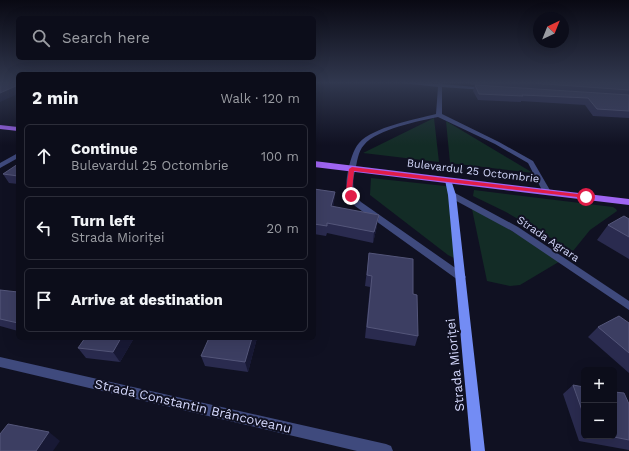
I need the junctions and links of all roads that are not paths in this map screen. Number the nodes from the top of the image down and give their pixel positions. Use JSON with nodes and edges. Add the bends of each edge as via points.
{"nodes":[{"id":1,"x":439,"y":103,"type":"edge"},
{"id":2,"x":439,"y":115,"type":"junction"},
{"id":3,"x":0,"y":126,"type":"edge"},
{"id":4,"x":16,"y":129,"type":"edge"},
{"id":5,"x":16,"y":156,"type":"edge"},
{"id":6,"x":316,"y":164,"type":"edge"},
{"id":7,"x":0,"y":166,"type":"edge"},
{"id":8,"x":352,"y":169,"type":"junction"},
{"id":9,"x":448,"y":180,"type":"junction"},
{"id":10,"x":547,"y":192,"type":"junction"},
{"id":11,"x":452,"y":195,"type":"junction"},
{"id":12,"x":629,"y":202,"type":"edge"},
{"id":13,"x":461,"y":277,"type":"junction"},
{"id":14,"x":629,"y":306,"type":"edge"},
{"id":15,"x":0,"y":362,"type":"edge"},
{"id":16,"x":386,"y":451,"type":"edge"},
{"id":17,"x":478,"y":451,"type":"edge"}],
"edges":[{"from":1,"to":2,"type":"street"},
{"from":2,"to":8,"type":"street","via":[[386,130],[366,139],[359,149]]},
{"from":2,"to":10,"type":"street","via":[[531,162]]},
{"from":3,"to":4,"type":"main road"},
{"from":5,"to":7,"type":"street"},
{"from":6,"to":8,"type":"main road","name":"Bulevardul 25 Octombrie"},
{"from":8,"to":9,"type":"main road","name":"Bulevardul 25 Octombrie"},
{"from":8,"to":13,"type":"street","via":[[349,190],[358,204]]},
{"from":9,"to":10,"type":"main road","name":"Bulevardul 25 Octombrie"},
{"from":9,"to":11,"type":"street","name":"Strada Mioriței"},
{"from":10,"to":12,"type":"main road","name":"Bulevardul 25 Octombrie"},
{"from":11,"to":13,"type":"street","name":"Strada Mioriței"},
{"from":11,"to":14,"type":"street","name":"Strada Agrara","via":[[515,229]]},
{"from":13,"to":17,"type":"street","name":"Strada Mioriței"},
{"from":15,"to":16,"type":"street","name":"Strada Constantin Brâncoveanu"}]}
